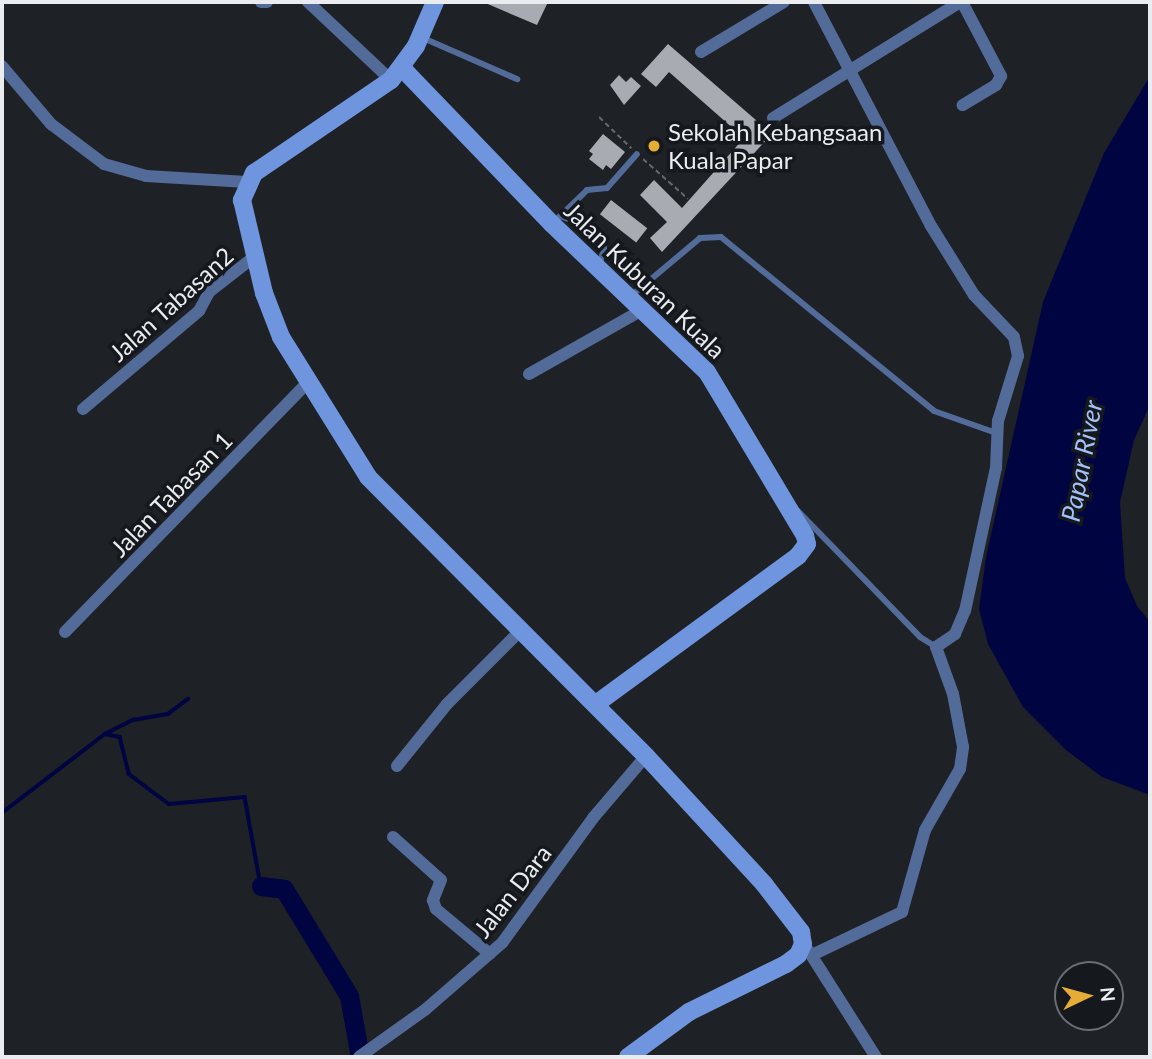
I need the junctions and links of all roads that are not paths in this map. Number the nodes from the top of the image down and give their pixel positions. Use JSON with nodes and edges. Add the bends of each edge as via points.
{"nodes":[{"id":1,"x":261,"y":2,"type":"edge"},
{"id":2,"x":267,"y":2,"type":"edge"},
{"id":3,"x":308,"y":2,"type":"edge"},
{"id":4,"x":435,"y":2,"type":"edge"},
{"id":5,"x":784,"y":2,"type":"edge"},
{"id":6,"x":814,"y":2,"type":"edge"},
{"id":7,"x":961,"y":2,"type":"edge"},
{"id":8,"x":420,"y":37,"type":"junction"},
{"id":9,"x":701,"y":52,"type":"dead end"},
{"id":10,"x":2,"y":66,"type":"edge"},
{"id":11,"x":852,"y":68,"type":"junction"},
{"id":12,"x":397,"y":74,"type":"junction"},
{"id":13,"x":517,"y":79,"type":"dead end"},
{"id":14,"x":963,"y":105,"type":"dead end"},
{"id":15,"x":773,"y":118,"type":"dead end"},
{"id":16,"x":638,"y":154,"type":"dead end"},
{"id":17,"x":247,"y":182,"type":"junction"},
{"id":18,"x":556,"y":220,"type":"junction"},
{"id":19,"x":254,"y":257,"type":"junction"},
{"id":20,"x":635,"y":303,"type":"junction"},
{"id":21,"x":529,"y":374,"type":"dead end"},
{"id":22,"x":306,"y":384,"type":"junction"},
{"id":23,"x":83,"y":409,"type":"dead end"},
{"id":24,"x":996,"y":433,"type":"junction"},
{"id":25,"x":782,"y":495,"type":"junction"},
{"id":26,"x":521,"y":630,"type":"junction"},
{"id":27,"x":65,"y":632,"type":"dead end"},
{"id":28,"x":936,"y":647,"type":"junction"},
{"id":29,"x":596,"y":705,"type":"junction"},
{"id":30,"x":646,"y":756,"type":"junction"},
{"id":31,"x":397,"y":766,"type":"dead end"},
{"id":32,"x":393,"y":837,"type":"dead end"},
{"id":33,"x":807,"y":949,"type":"junction"},
{"id":34,"x":490,"y":954,"type":"junction"},
{"id":35,"x":359,"y":1057,"type":"edge"},
{"id":36,"x":628,"y":1057,"type":"edge"},
{"id":37,"x":876,"y":1057,"type":"edge"}],
"edges":[{"from":1,"to":2,"type":"street"},
{"from":3,"to":12,"type":"street"},
{"from":4,"to":8,"type":"main road"},
{"from":5,"to":9,"type":"street"},
{"from":6,"to":11,"type":"street"},
{"from":7,"to":11,"type":"street"},
{"from":7,"to":14,"type":"street","via":[[1001,76],[996,85]]},
{"from":8,"to":12,"type":"main road"},
{"from":8,"to":13,"type":"lane"},
{"from":10,"to":17,"type":"street","via":[[51,124],[104,164],[146,176]]},
{"from":11,"to":15,"type":"street"},
{"from":11,"to":24,"type":"street","via":[[962,278],[1016,342],[1018,356]]},
{"from":12,"to":17,"type":"main road"},
{"from":12,"to":18,"type":"main road","name":"Jalan Kuburan Kuala"},
{"from":16,"to":18,"type":"lane","via":[[607,188],[587,190]]},
{"from":17,"to":19,"type":"main road","via":[[242,200]]},
{"from":18,"to":20,"type":"main road","name":"Jalan Kuburan Kuala"},
{"from":19,"to":22,"type":"main road","via":[[271,315]]},
{"from":19,"to":23,"type":"street","name":"Jalan Tabasan2","via":[[209,292],[199,312]]},
{"from":20,"to":21,"type":"street"},
{"from":20,"to":24,"type":"lane","via":[[700,238],[721,236],[926,405]]},
{"from":20,"to":25,"type":"main road","name":"Jalan Kuburan Kuala","via":[[707,372]]},
{"from":22,"to":26,"type":"main road","via":[[378,488]]},
{"from":22,"to":27,"type":"street","name":"Jalan Tabasan 1"},
{"from":24,"to":28,"type":"street","via":[[996,468],[965,611],[955,634]]},
{"from":25,"to":28,"type":"lane","via":[[920,637]]},
{"from":25,"to":29,"type":"main road","name":"Jalan Kuburan Kuala","via":[[805,536],[804,551]]},
{"from":26,"to":29,"type":"main road"},
{"from":26,"to":31,"type":"street","via":[[447,704]]},
{"from":28,"to":33,"type":"street","via":[[953,694],[963,747],[948,794],[925,830],[907,902],[893,917]]},
{"from":29,"to":30,"type":"main road"},
{"from":30,"to":33,"type":"main road","via":[[794,920]]},
{"from":30,"to":34,"type":"street","name":"Jalan Dara"},
{"from":32,"to":34,"type":"street","via":[[441,880],[433,900],[436,908]]},
{"from":33,"to":36,"type":"main road","via":[[689,1012]]},
{"from":33,"to":37,"type":"street"},
{"from":34,"to":35,"type":"street","name":"Jalan Dara"}]}
